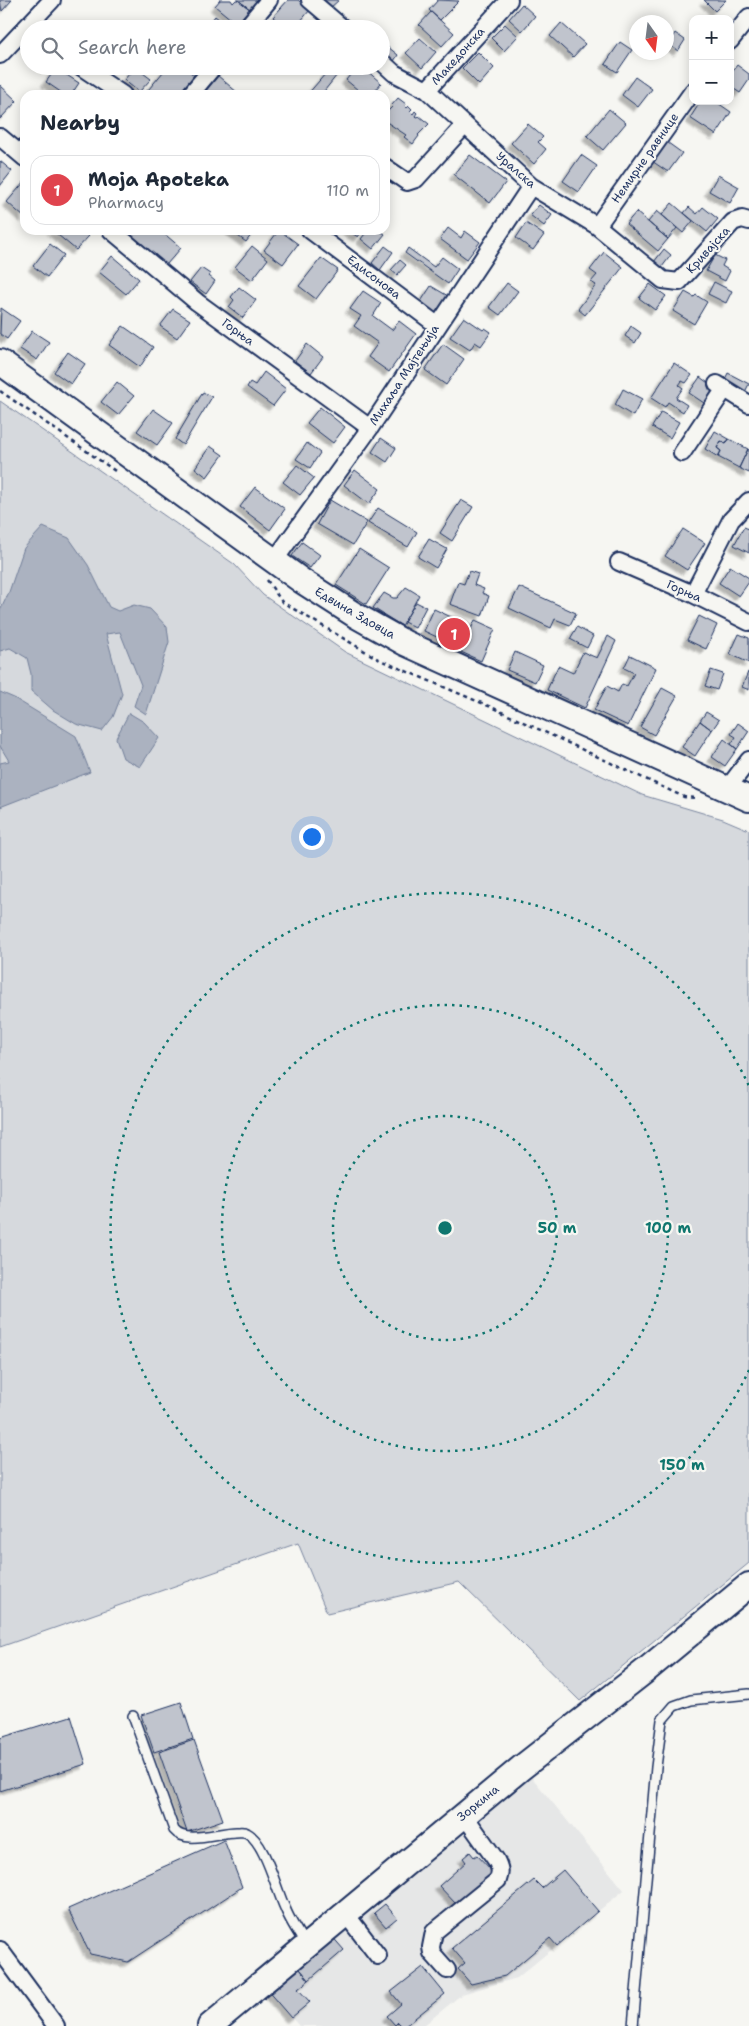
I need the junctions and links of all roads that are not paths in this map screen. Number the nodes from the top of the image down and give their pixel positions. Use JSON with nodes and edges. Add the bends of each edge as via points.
{"nodes":[{"id":1,"x":52,"y":0,"type":"edge"},
{"id":2,"x":269,"y":0,"type":"edge"},
{"id":3,"x":310,"y":0,"type":"edge"},
{"id":4,"x":509,"y":0,"type":"edge"},
{"id":5,"x":749,"y":17,"type":"edge"},
{"id":6,"x":36,"y":20,"type":"edge"},
{"id":7,"x":252,"y":20,"type":"edge"},
{"id":8,"x":333,"y":20,"type":"edge"},
{"id":9,"x":734,"y":36,"type":"edge"},
{"id":10,"x":20,"y":38,"type":"edge"},
{"id":11,"x":0,"y":55,"type":"edge"},
{"id":12,"x":390,"y":69,"type":"edge"},
{"id":13,"x":93,"y":75,"type":"edge"},
{"id":14,"x":207,"y":75,"type":"edge"},
{"id":15,"x":116,"y":90,"type":"edge"},
{"id":16,"x":194,"y":90,"type":"edge"},
{"id":17,"x":427,"y":90,"type":"junction"},
{"id":18,"x":689,"y":97,"type":"edge"},
{"id":19,"x":465,"y":125,"type":"junction"},
{"id":20,"x":0,"y":137,"type":"edge"},
{"id":21,"x":20,"y":154,"type":"edge"},
{"id":22,"x":390,"y":170,"type":"edge"},
{"id":23,"x":532,"y":186,"type":"junction"},
{"id":24,"x":749,"y":221,"type":"edge"},
{"id":25,"x":597,"y":226,"type":"junction"},
{"id":26,"x":117,"y":235,"type":"edge"},
{"id":27,"x":317,"y":235,"type":"edge"},
{"id":28,"x":437,"y":325,"type":"junction"},
{"id":29,"x":0,"y":362,"type":"edge"},
{"id":30,"x":749,"y":404,"type":"edge"},
{"id":31,"x":370,"y":428,"type":"junction"},
{"id":32,"x":682,"y":453,"type":"dead end"},
{"id":33,"x":749,"y":501,"type":"edge"},
{"id":34,"x":274,"y":561,"type":"junction"},
{"id":35,"x":619,"y":562,"type":"dead end"},
{"id":36,"x":693,"y":594,"type":"junction"},
{"id":37,"x":749,"y":622,"type":"edge"},
{"id":38,"x":749,"y":760,"type":"edge"},
{"id":39,"x":727,"y":789,"type":"junction"},
{"id":40,"x":749,"y":799,"type":"edge"},
{"id":41,"x":749,"y":1585,"type":"edge"},
{"id":42,"x":749,"y":1694,"type":"edge"},
{"id":43,"x":133,"y":1716,"type":"dead end"},
{"id":44,"x":464,"y":1815,"type":"junction"},
{"id":45,"x":345,"y":1913,"type":"junction"},
{"id":46,"x":306,"y":1945,"type":"junction"},
{"id":47,"x":0,"y":1950,"type":"edge"},
{"id":48,"x":378,"y":1956,"type":"dead end"},
{"id":49,"x":447,"y":1970,"type":"dead end"},
{"id":50,"x":56,"y":2026,"type":"edge"},
{"id":51,"x":210,"y":2026,"type":"edge"},
{"id":52,"x":633,"y":2026,"type":"edge"}],
"edges":[{"from":1,"to":6,"type":"street"},
{"from":2,"to":7,"type":"street"},
{"from":3,"to":8,"type":"street"},
{"from":4,"to":17,"type":"street","name":"Македонска"},
{"from":5,"to":9,"type":"street"},
{"from":10,"to":11,"type":"street"},
{"from":12,"to":17,"type":"street","name":"Уралска"},
{"from":13,"to":15,"type":"street"},
{"from":14,"to":16,"type":"street"},
{"from":17,"to":19,"type":"street","name":"Уралска"},
{"from":18,"to":25,"type":"street","name":"Немирне равнице"},
{"from":19,"to":22,"type":"street","via":[[416,179],[407,182]]},
{"from":19,"to":23,"type":"street","name":"Уралска"},
{"from":20,"to":21,"type":"street"},
{"from":23,"to":25,"type":"street","name":"Уралска"},
{"from":23,"to":28,"type":"street","name":"Михаља Мајтењија"},
{"from":24,"to":25,"type":"street","name":"Кривајска","via":[[733,222],[679,282],[663,280]]},
{"from":26,"to":31,"type":"street","name":"Горња","via":[[197,302]]},
{"from":27,"to":28,"type":"street","name":"Едисонова"},
{"from":28,"to":31,"type":"street","name":"Михаља Мајтењија"},
{"from":29,"to":34,"type":"main road","name":"Едвина Здовца"},
{"from":30,"to":32,"type":"street","via":[[721,386]]},
{"from":31,"to":34,"type":"street","name":"Михаља Мајтењија"},
{"from":33,"to":36,"type":"street","via":[[731,520]]},
{"from":34,"to":39,"type":"main road","name":"Едвина Здовца","via":[[355,615],[405,642]]},
{"from":35,"to":36,"type":"street","name":"Горња"},
{"from":36,"to":37,"type":"street","name":"Горња"},
{"from":38,"to":39,"type":"street"},
{"from":39,"to":40,"type":"main road","name":"Едвина Здовца"},
{"from":41,"to":44,"type":"main road","name":"Зоркина"},
{"from":42,"to":52,"type":"lane","via":[[691,1700],[674,1706],[662,1720]]},
{"from":43,"to":46,"type":"lane","via":[[176,1834],[188,1839],[224,1832],[246,1832],[255,1838],[285,1909]]},
{"from":44,"to":45,"type":"main road","name":"Зоркина"},
{"from":44,"to":49,"type":"street","via":[[496,1860],[500,1873],[498,1880],[434,1932],[432,1953]]},
{"from":45,"to":46,"type":"main road","name":"Зоркина"},
{"from":45,"to":48,"type":"street"},
{"from":46,"to":51,"type":"main road","name":"Зоркина"},
{"from":47,"to":50,"type":"street"}]}
